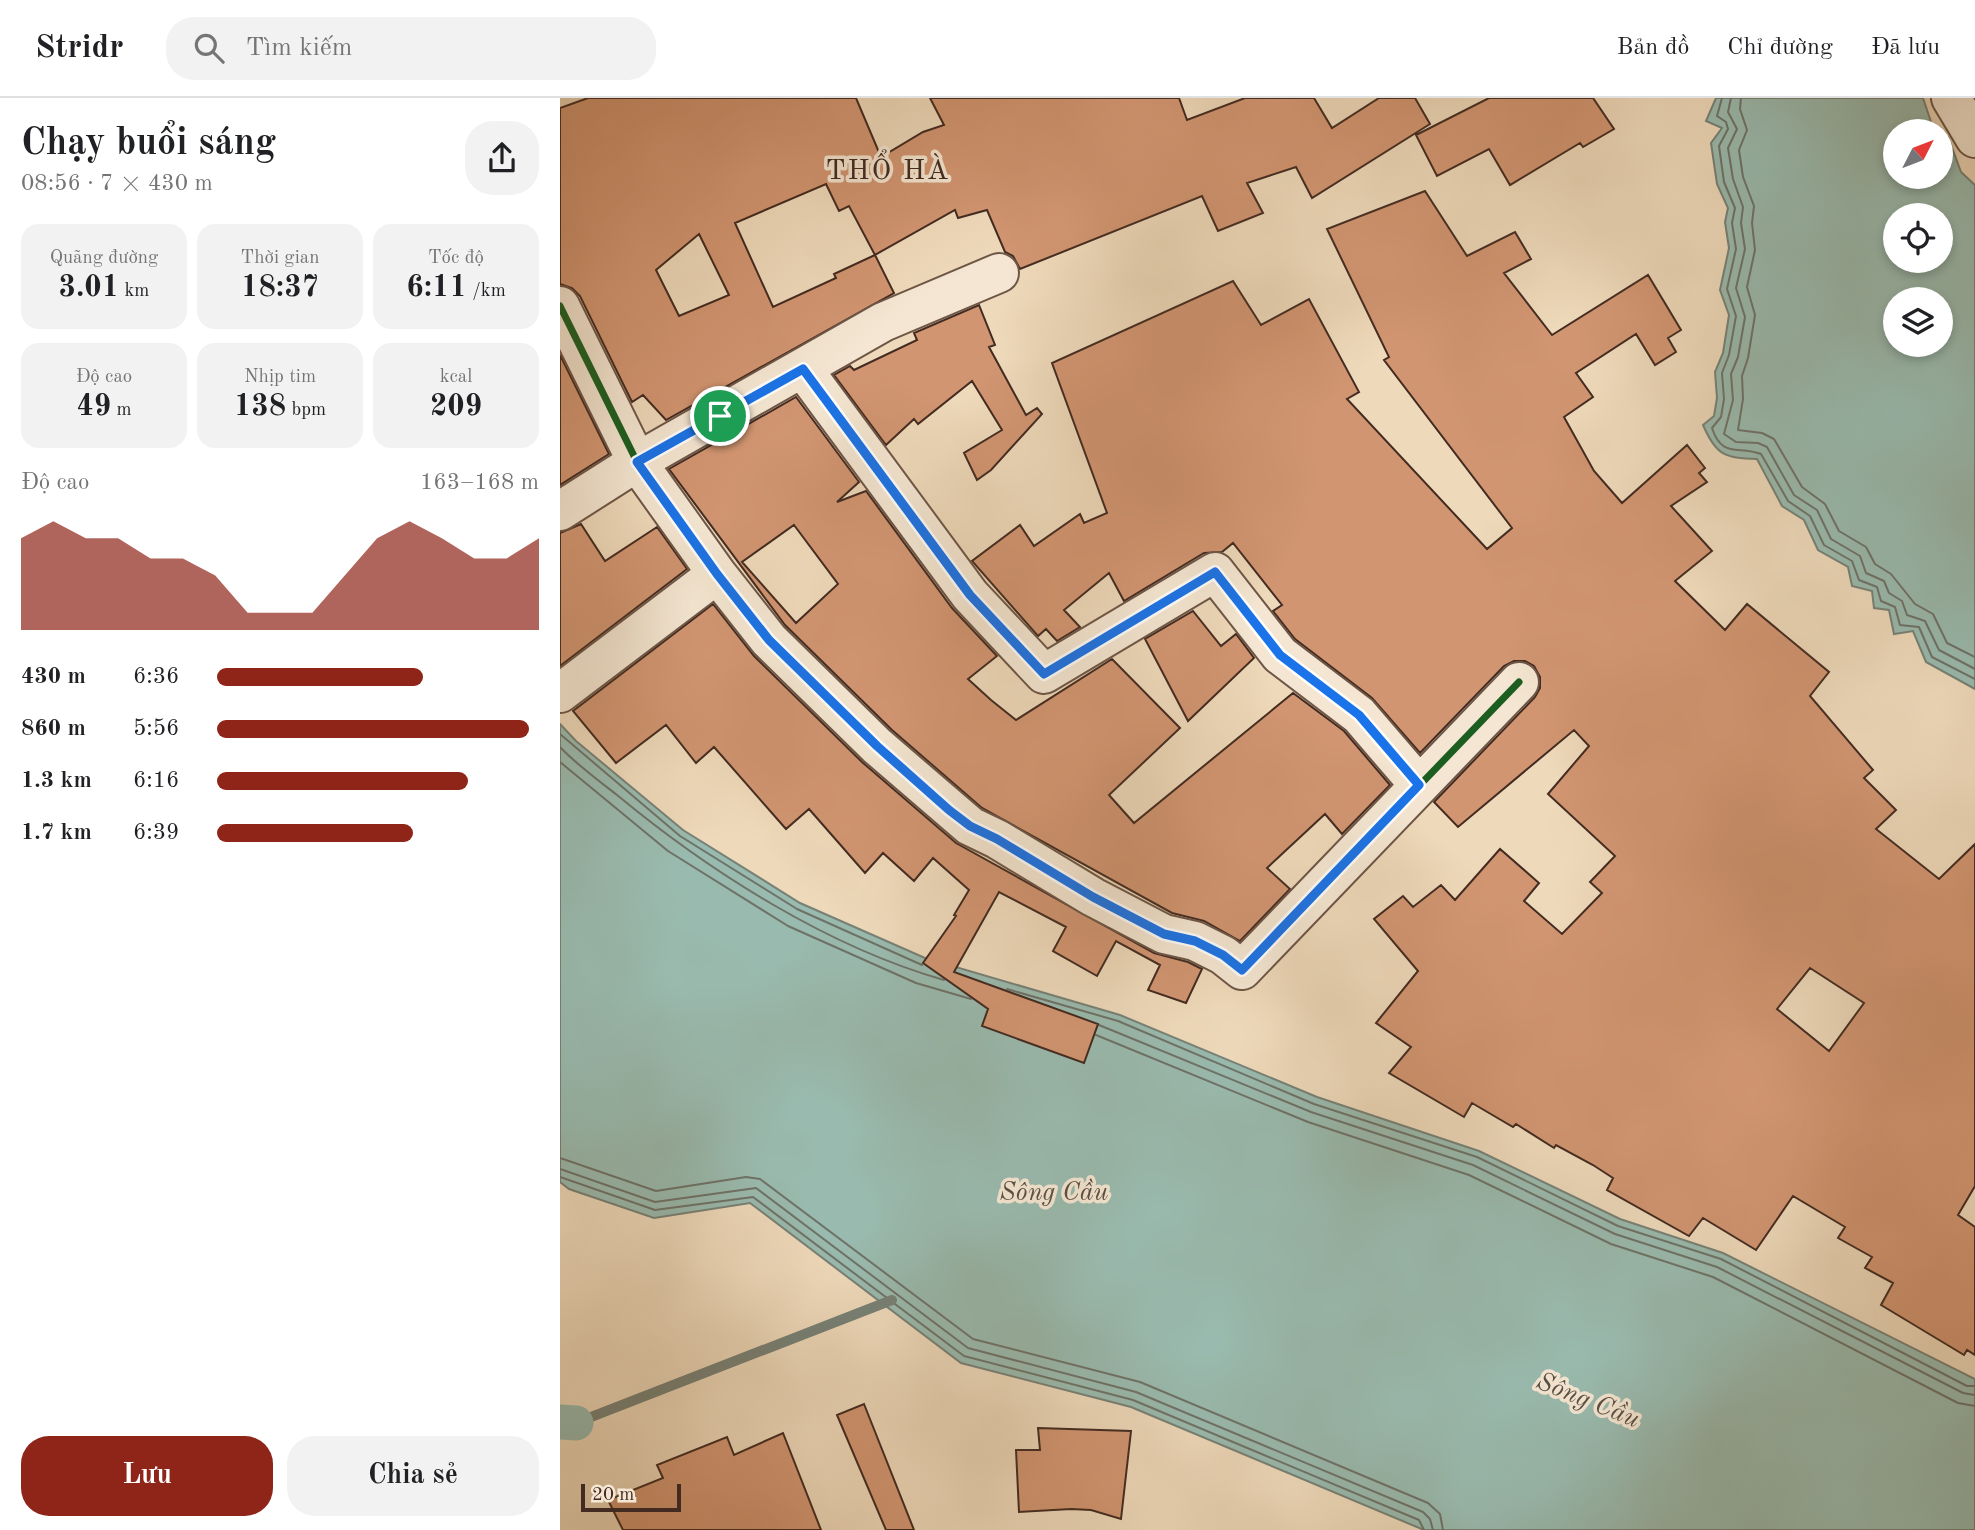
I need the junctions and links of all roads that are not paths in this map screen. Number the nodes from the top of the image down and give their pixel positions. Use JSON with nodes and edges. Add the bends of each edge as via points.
{"nodes":[{"id":1,"x":1951,"y":98,"type":"edge"},
{"id":2,"x":1975,"y":138,"type":"edge"},
{"id":3,"x":999,"y":273,"type":"dead end"},
{"id":4,"x":560,"y":306,"type":"edge"},
{"id":5,"x":803,"y":369,"type":"junction"},
{"id":6,"x":637,"y":462,"type":"junction"},
{"id":7,"x":560,"y":511,"type":"edge"},
{"id":8,"x":717,"y":574,"type":"junction"},
{"id":9,"x":1520,"y":682,"type":"dead end"},
{"id":10,"x":560,"y":693,"type":"edge"},
{"id":11,"x":1419,"y":785,"type":"junction"}],
"edges":[{"from":1,"to":2,"type":"street"},
{"from":3,"to":5,"type":"street","via":[[883,322]]},
{"from":4,"to":6,"type":"street"},
{"from":5,"to":6,"type":"street"},
{"from":5,"to":11,"type":"street","via":[[970,595],[1044,674],[1215,572],[1280,655],[1359,715]]},
{"from":6,"to":7,"type":"street"},
{"from":6,"to":8,"type":"street"},
{"from":8,"to":10,"type":"street"},
{"from":8,"to":11,"type":"street","via":[[769,640],[877,746],[970,826],[1093,897],[1164,934],[1195,941],[1242,970]]},
{"from":9,"to":11,"type":"street"}]}
